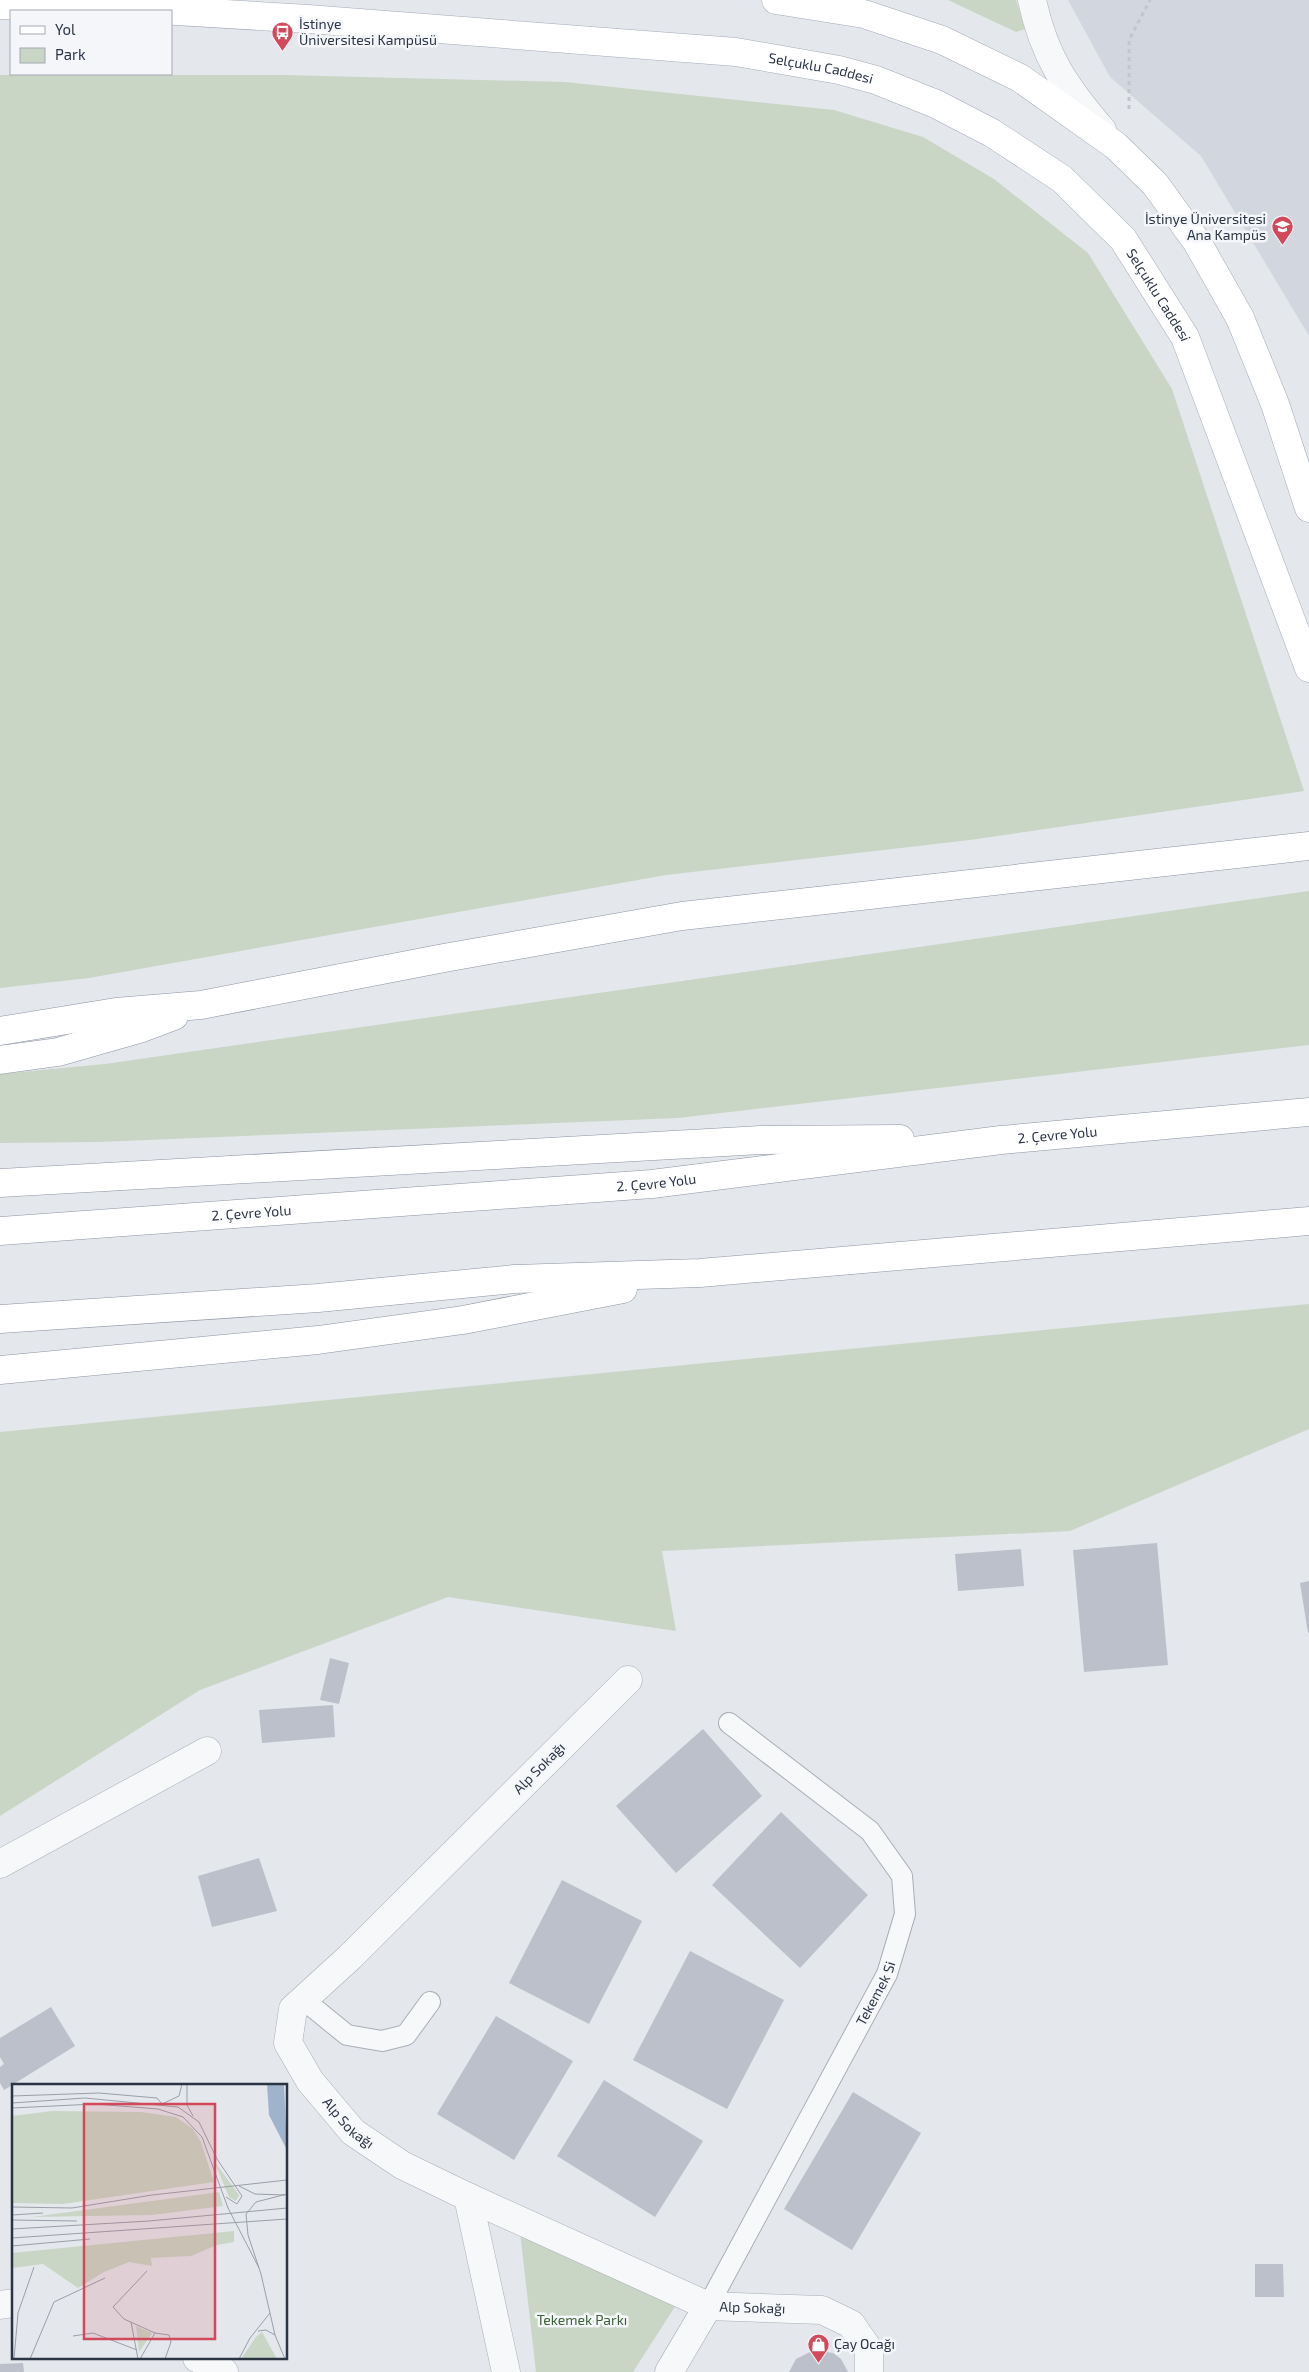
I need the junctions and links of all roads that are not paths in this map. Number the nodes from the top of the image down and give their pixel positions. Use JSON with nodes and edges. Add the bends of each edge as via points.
{"nodes":[{"id":1,"x":783,"y":0,"type":"edge"},
{"id":2,"x":1032,"y":0,"type":"edge"},
{"id":3,"x":0,"y":5,"type":"edge"},
{"id":4,"x":160,"y":10,"type":"edge"},
{"id":5,"x":172,"y":11,"type":"edge"},
{"id":6,"x":1121,"y":151,"type":"junction"},
{"id":7,"x":1309,"y":508,"type":"edge"},
{"id":8,"x":1309,"y":668,"type":"edge"},
{"id":9,"x":1309,"y":846,"type":"edge"},
{"id":10,"x":201,"y":1006,"type":"junction"},
{"id":11,"x":0,"y":1030,"type":"edge"},
{"id":12,"x":0,"y":1060,"type":"edge"},
{"id":13,"x":1309,"y":1112,"type":"edge"},
{"id":14,"x":1001,"y":1140,"type":"junction"},
{"id":15,"x":0,"y":1183,"type":"edge"},
{"id":16,"x":1309,"y":1221,"type":"edge"},
{"id":17,"x":0,"y":1231,"type":"edge"},
{"id":18,"x":700,"y":1273,"type":"junction"},
{"id":19,"x":0,"y":1319,"type":"edge"},
{"id":20,"x":0,"y":1370,"type":"edge"},
{"id":21,"x":628,"y":1680,"type":"dead end"},
{"id":22,"x":730,"y":1723,"type":"dead end"},
{"id":23,"x":207,"y":1751,"type":"dead end"},
{"id":24,"x":0,"y":1864,"type":"edge"},
{"id":25,"x":304,"y":2000,"type":"junction"},
{"id":26,"x":430,"y":2002,"type":"dead end"},
{"id":27,"x":468,"y":2197,"type":"junction"},
{"id":28,"x":708,"y":2306,"type":"junction"},
{"id":29,"x":201,"y":2360,"type":"edge"},
{"id":30,"x":224,"y":2372,"type":"edge"},
{"id":31,"x":506,"y":2372,"type":"edge"},
{"id":32,"x":669,"y":2372,"type":"edge"},
{"id":33,"x":869,"y":2372,"type":"edge"}],
"edges":[{"from":1,"to":6,"type":"main road","via":[[864,14],[942,40],[1020,78]]},
{"from":2,"to":6,"type":"street","via":[[1044,46],[1072,96]]},
{"from":3,"to":4,"type":"main road","name":"Selçuklu Caddesi"},
{"from":5,"to":8,"type":"main road","name":"Selçuklu Caddesi","via":[[736,52],[876,80],[936,104],[992,133],[1062,179],[1123,239],[1185,337]]},
{"from":6,"to":7,"type":"main road","via":[[1155,184],[1197,242],[1240,318],[1275,404]]},
{"from":9,"to":10,"type":"main road","via":[[682,916],[454,956]]},
{"from":10,"to":11,"type":"main road","via":[[116,1012]]},
{"from":10,"to":12,"type":"main road","via":[[142,1028],[58,1052]]},
{"from":13,"to":14,"type":"main road","name":"2. Çevre Yolu"},
{"from":14,"to":15,"type":"main road","via":[[761,1140]]},
{"from":14,"to":17,"type":"main road","name":"2. Çevre Yolu","via":[[652,1184]]},
{"from":16,"to":18,"type":"main road"},
{"from":18,"to":19,"type":"main road","via":[[515,1279],[318,1298]]},
{"from":18,"to":20,"type":"main road","via":[[463,1320],[318,1340]]},
{"from":21,"to":25,"type":"street","name":"Alp Sokağı"},
{"from":22,"to":28,"type":"lane","name":"Tekemek Si","via":[[870,1831],[902,1876],[904,1914],[887,1974]]},
{"from":23,"to":24,"type":"street"},
{"from":25,"to":26,"type":"lane","via":[[347,2035],[382,2041],[406,2035]]},
{"from":25,"to":27,"type":"street","name":"Alp Sokağı","via":[[293,2009],[288,2043],[317,2088],[353,2132],[402,2165]]},
{"from":27,"to":28,"type":"street","name":"Alp Sokağı"},
{"from":27,"to":31,"type":"street"},
{"from":28,"to":32,"type":"street"},
{"from":28,"to":33,"type":"street","name":"Alp Sokağı","via":[[822,2310],[851,2324],[869,2350]]},
{"from":29,"to":30,"type":"street"}]}
